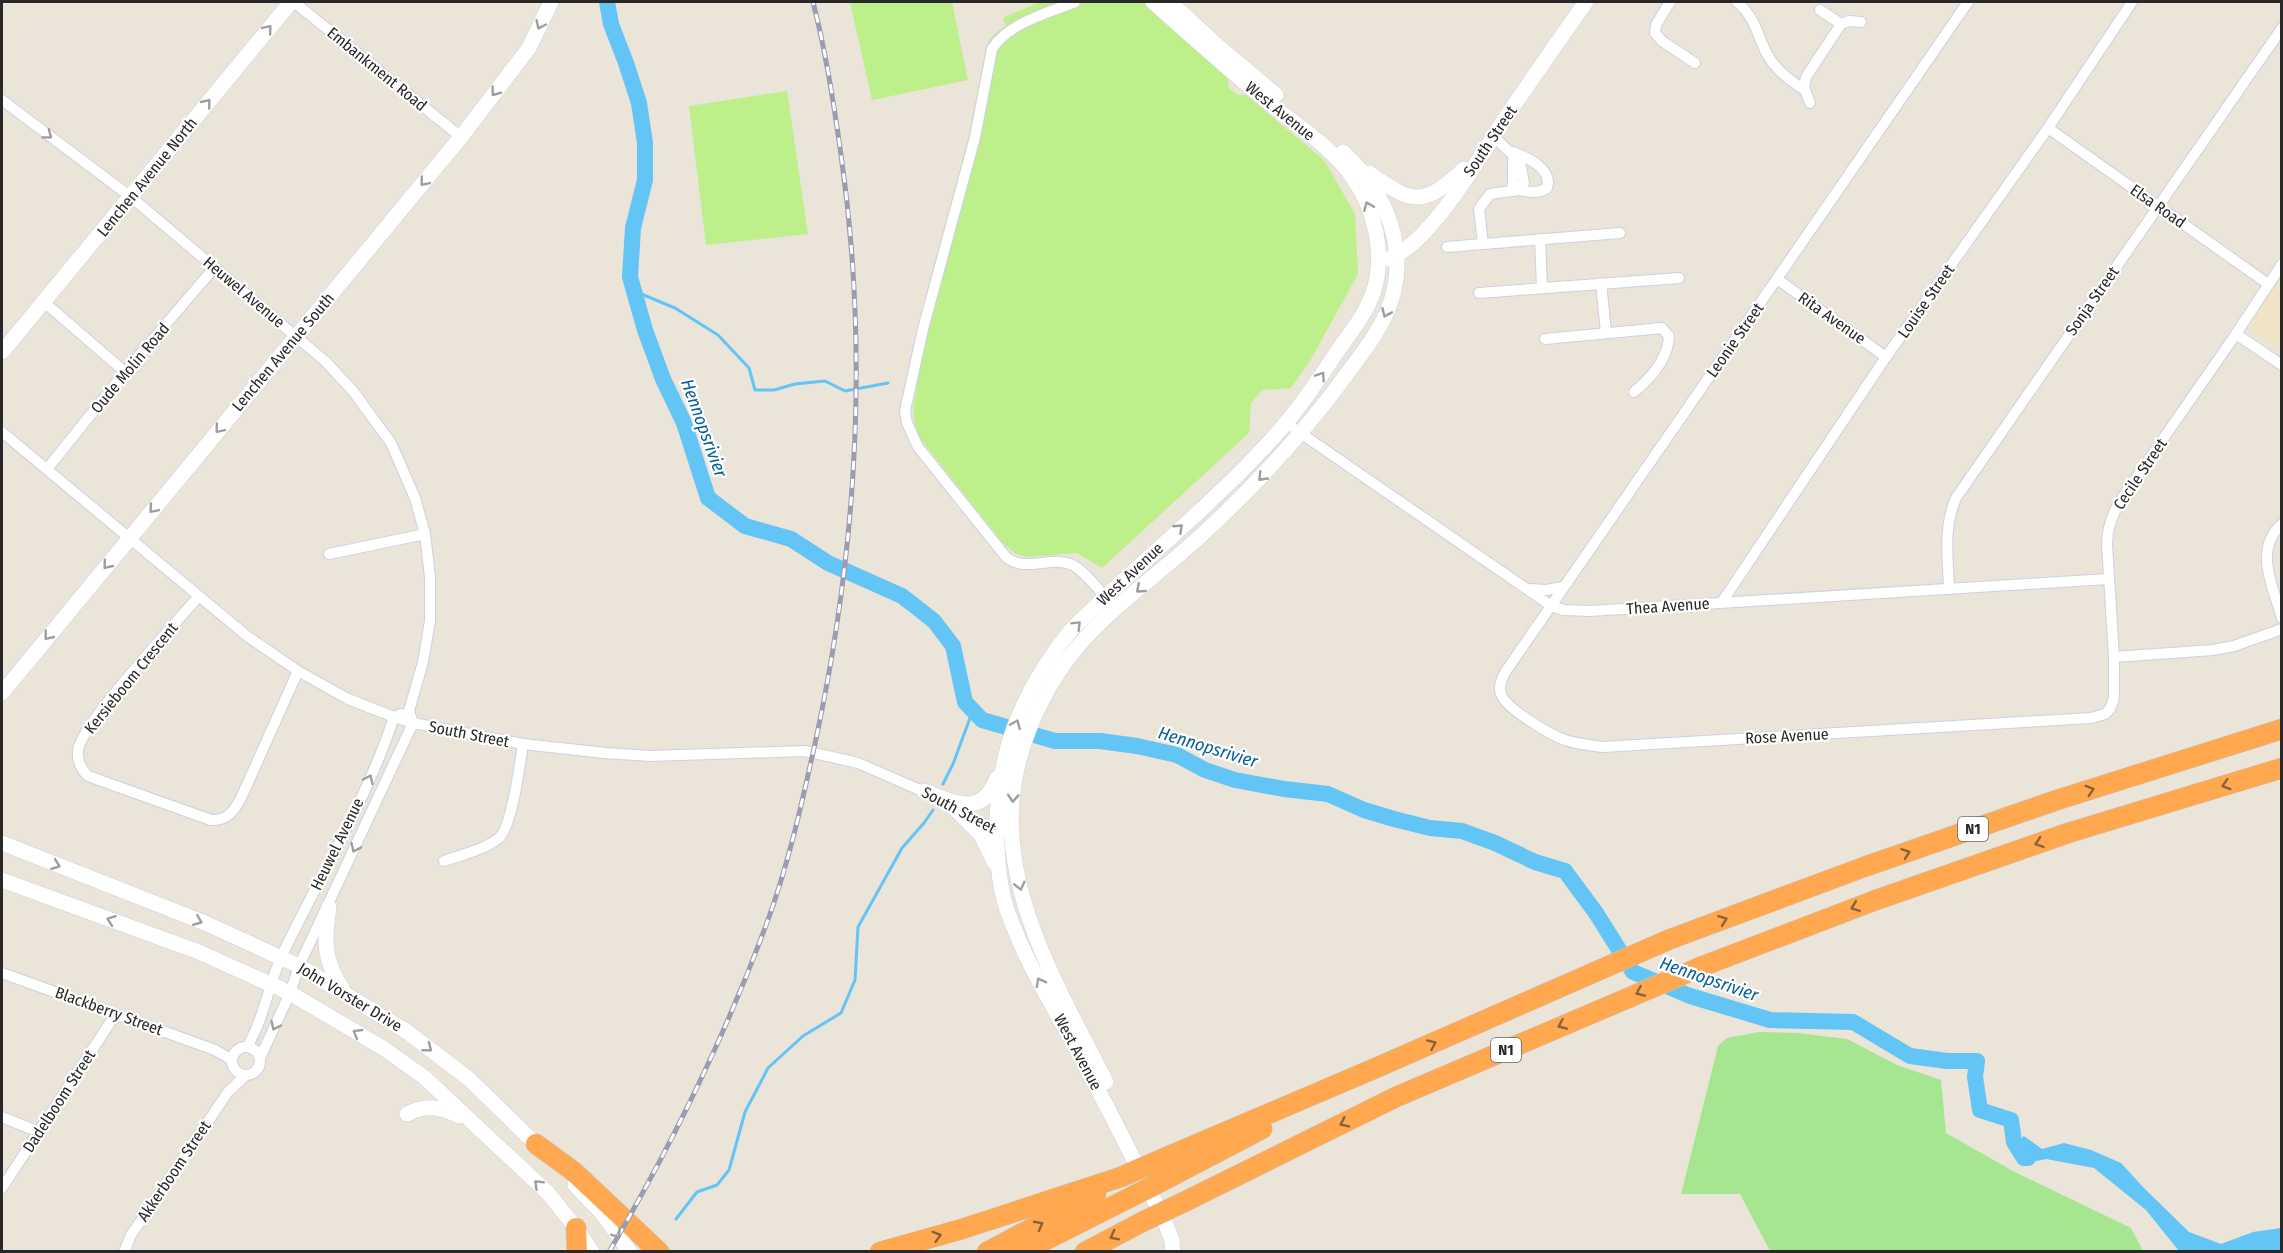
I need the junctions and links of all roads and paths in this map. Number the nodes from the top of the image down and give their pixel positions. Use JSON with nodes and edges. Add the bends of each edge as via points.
{"nodes":[{"id":1,"x":292,"y":2,"type":"edge"},
{"id":2,"x":551,"y":2,"type":"edge"},
{"id":3,"x":1075,"y":2,"type":"edge"},
{"id":4,"x":1153,"y":2,"type":"edge"},
{"id":5,"x":1170,"y":2,"type":"edge"},
{"id":6,"x":1586,"y":2,"type":"edge"},
{"id":7,"x":1670,"y":2,"type":"edge"},
{"id":8,"x":1737,"y":2,"type":"edge"},
{"id":9,"x":1968,"y":2,"type":"edge"},
{"id":10,"x":2132,"y":2,"type":"edge"},
{"id":11,"x":1820,"y":10,"type":"dead end"},
{"id":12,"x":1861,"y":22,"type":"dead end"},
{"id":13,"x":1841,"y":24,"type":"junction"},
{"id":14,"x":2282,"y":28,"type":"edge"},
{"id":15,"x":1695,"y":63,"type":"dead end"},
{"id":16,"x":1805,"y":90,"type":"junction"},
{"id":17,"x":2,"y":100,"type":"edge"},
{"id":18,"x":1810,"y":103,"type":"dead end"},
{"id":19,"x":2048,"y":128,"type":"junction"},
{"id":20,"x":1493,"y":136,"type":"junction"},
{"id":21,"x":461,"y":137,"type":"junction"},
{"id":22,"x":1484,"y":150,"type":"junction"},
{"id":23,"x":1511,"y":153,"type":"junction"},
{"id":24,"x":1359,"y":166,"type":"junction"},
{"id":25,"x":1515,"y":190,"type":"junction"},
{"id":26,"x":131,"y":197,"type":"junction"},
{"id":27,"x":2158,"y":207,"type":"junction"},
{"id":28,"x":1620,"y":233,"type":"dead end"},
{"id":29,"x":1540,"y":239,"type":"junction"},
{"id":30,"x":1483,"y":243,"type":"junction"},
{"id":31,"x":1447,"y":247,"type":"dead end"},
{"id":32,"x":1396,"y":256,"type":"junction"},
{"id":33,"x":1378,"y":263,"type":"junction"},
{"id":34,"x":2282,"y":264,"type":"edge"},
{"id":35,"x":214,"y":268,"type":"junction"},
{"id":36,"x":1679,"y":278,"type":"dead end"},
{"id":37,"x":1777,"y":279,"type":"junction"},
{"id":38,"x":1601,"y":284,"type":"junction"},
{"id":39,"x":2268,"y":284,"type":"junction"},
{"id":40,"x":1542,"y":287,"type":"junction"},
{"id":41,"x":1479,"y":293,"type":"dead end"},
{"id":42,"x":44,"y":302,"type":"junction"},
{"id":43,"x":1606,"y":332,"type":"junction"},
{"id":44,"x":2236,"y":334,"type":"junction"},
{"id":45,"x":296,"y":335,"type":"junction"},
{"id":46,"x":1545,"y":339,"type":"dead end"},
{"id":47,"x":2,"y":352,"type":"edge"},
{"id":48,"x":1886,"y":357,"type":"junction"},
{"id":49,"x":2282,"y":365,"type":"edge"},
{"id":50,"x":124,"y":372,"type":"junction"},
{"id":51,"x":1634,"y":392,"type":"dead end"},
{"id":52,"x":1286,"y":423,"type":"junction"},
{"id":53,"x":2,"y":432,"type":"edge"},
{"id":54,"x":1302,"y":434,"type":"junction"},
{"id":55,"x":47,"y":469,"type":"junction"},
{"id":56,"x":2282,"y":524,"type":"edge"},
{"id":57,"x":425,"y":534,"type":"junction"},
{"id":58,"x":128,"y":539,"type":"junction"},
{"id":59,"x":329,"y":554,"type":"dead end"},
{"id":60,"x":2108,"y":579,"type":"junction"},
{"id":61,"x":1563,"y":587,"type":"junction"},
{"id":62,"x":1527,"y":589,"type":"junction"},
{"id":63,"x":1949,"y":589,"type":"junction"},
{"id":64,"x":198,"y":597,"type":"junction"},
{"id":65,"x":1106,"y":597,"type":"junction"},
{"id":66,"x":1722,"y":603,"type":"junction"},
{"id":67,"x":1550,"y":605,"type":"junction"},
{"id":68,"x":1117,"y":609,"type":"junction"},
{"id":69,"x":2282,"y":618,"type":"edge"},
{"id":70,"x":2282,"y":629,"type":"edge"},
{"id":71,"x":2114,"y":657,"type":"junction"},
{"id":72,"x":298,"y":671,"type":"junction"},
{"id":73,"x":1502,"y":678,"type":"joint"},
{"id":74,"x":2,"y":693,"type":"edge"},
{"id":75,"x":1036,"y":695,"type":"junction"},
{"id":76,"x":409,"y":711,"type":"junction"},
{"id":77,"x":2104,"y":714,"type":"joint"},
{"id":78,"x":394,"y":717,"type":"junction"},
{"id":79,"x":413,"y":723,"type":"junction"},
{"id":80,"x":2282,"y":729,"type":"edge"},
{"id":81,"x":523,"y":744,"type":"junction"},
{"id":82,"x":1008,"y":761,"type":"junction"},
{"id":83,"x":2282,"y":768,"type":"edge"},
{"id":84,"x":924,"y":791,"type":"junction"},
{"id":85,"x":955,"y":809,"type":"junction"},
{"id":86,"x":996,"y":830,"type":"junction"},
{"id":87,"x":1012,"y":838,"type":"junction"},
{"id":88,"x":2,"y":843,"type":"edge"},
{"id":89,"x":444,"y":861,"type":"dead end"},
{"id":90,"x":999,"y":873,"type":"junction"},
{"id":91,"x":2,"y":880,"type":"edge"},
{"id":92,"x":328,"y":907,"type":"junction"},
{"id":93,"x":281,"y":956,"type":"junction"},
{"id":94,"x":299,"y":966,"type":"junction"},
{"id":95,"x":2,"y":972,"type":"edge"},
{"id":96,"x":272,"y":985,"type":"junction"},
{"id":97,"x":344,"y":992,"type":"junction"},
{"id":98,"x":290,"y":993,"type":"junction"},
{"id":99,"x":116,"y":1015,"type":"junction"},
{"id":100,"x":247,"y":1047,"type":"junction"},
{"id":101,"x":260,"y":1059,"type":"junction"},
{"id":102,"x":233,"y":1060,"type":"junction"},
{"id":103,"x":246,"y":1075,"type":"junction"},
{"id":104,"x":228,"y":1092,"type":"junction"},
{"id":105,"x":407,"y":1114,"type":"dead end"},
{"id":106,"x":2,"y":1117,"type":"edge"},
{"id":107,"x":473,"y":1122,"type":"junction"},
{"id":108,"x":39,"y":1132,"type":"junction"},
{"id":109,"x":536,"y":1144,"type":"junction"},
{"id":110,"x":1171,"y":1166,"type":"junction"},
{"id":111,"x":1121,"y":1177,"type":"junction"},
{"id":112,"x":2,"y":1188,"type":"edge"},
{"id":113,"x":576,"y":1228,"type":"junction"},
{"id":114,"x":124,"y":1251,"type":"edge"},
{"id":115,"x":577,"y":1251,"type":"edge"},
{"id":116,"x":592,"y":1251,"type":"edge"},
{"id":117,"x":630,"y":1251,"type":"edge"},
{"id":118,"x":659,"y":1251,"type":"edge"},
{"id":119,"x":880,"y":1251,"type":"edge"},
{"id":120,"x":987,"y":1251,"type":"edge"},
{"id":121,"x":1022,"y":1251,"type":"edge"},
{"id":122,"x":1085,"y":1251,"type":"edge"},
{"id":123,"x":1173,"y":1251,"type":"edge"},
{"id":124,"x":1181,"y":1251,"type":"edge"}],
"edges":[{"from":1,"to":21,"type":"street","name":"Embankment Road"},
{"from":26,"to":1,"type":"street","name":"Lenchen Avenue North","one_way":true},
{"from":2,"to":21,"type":"street","name":"Lenchen Avenue South","one_way":true,"via":[[529,48]]},
{"from":3,"to":65,"type":"street","via":[[1018,26],[992,49],[975,137],[905,411],[918,447],[1006,557],[1020,564],[1070,564]]},
{"from":33,"to":4,"type":"street","name":"West Avenue","one_way":true,"via":[[1371,211],[1348,171],[1331,152]]},
{"from":5,"to":24,"type":"street","name":"West Avenue"},
{"from":6,"to":20,"type":"street","name":"South Street"},
{"from":7,"to":15,"type":"street","via":[[1655,33]]},
{"from":8,"to":16,"type":"street","via":[[1754,21],[1771,61]]},
{"from":9,"to":37,"type":"street","name":"Leonie Street"},
{"from":10,"to":19,"type":"street","name":"Louise Street"},
{"from":11,"to":13,"type":"street"},
{"from":12,"to":13,"type":"street"},
{"from":13,"to":16,"type":"street","via":[[1806,77]]},
{"from":14,"to":27,"type":"street","name":"Sonja Street"},
{"from":16,"to":18,"type":"street"},
{"from":17,"to":26,"type":"street","name":"Heuwel Avenue","one_way":true},
{"from":19,"to":27,"type":"street","name":"Elsa Road"},
{"from":19,"to":48,"type":"street","name":"Louise Street"},
{"from":20,"to":22,"type":"street","name":"South Street"},
{"from":20,"to":23,"type":"street"},
{"from":21,"to":45,"type":"street","name":"Lenchen Avenue South","one_way":true},
{"from":22,"to":24,"type":"street","via":[[1441,190],[1422,196],[1393,190]]},
{"from":22,"to":32,"type":"street","name":"South Street","via":[[1450,201]]},
{"from":23,"to":25,"type":"street"},
{"from":23,"to":25,"type":"street","via":[[1540,166],[1548,177],[1547,188],[1541,191]]},
{"from":24,"to":32,"type":"street","name":"West Avenue","via":[[1385,207]]},
{"from":25,"to":30,"type":"street","via":[[1490,194],[1480,206]]},
{"from":26,"to":35,"type":"street","name":"Heuwel Avenue"},
{"from":26,"to":42,"type":"street","name":"Lenchen Avenue North"},
{"from":27,"to":39,"type":"street","name":"Elsa Road"},
{"from":27,"to":63,"type":"street","name":"Sonja Street","via":[[1956,498],[1947,526]]},
{"from":28,"to":29,"type":"street"},
{"from":29,"to":30,"type":"street"},
{"from":29,"to":40,"type":"street"},
{"from":30,"to":31,"type":"street"},
{"from":32,"to":33,"type":"street","name":"South Street"},
{"from":32,"to":54,"type":"street","name":"West Avenue","one_way":true,"via":[[1396,285],[1381,324]]},
{"from":52,"to":33,"type":"street","name":"West Avenue","one_way":true,"via":[[1364,312],[1373,292]]},
{"from":34,"to":39,"type":"street","name":"Cecile Street"},
{"from":35,"to":45,"type":"street","name":"Heuwel Avenue"},
{"from":35,"to":50,"type":"street","name":"Oude Molin Road"},
{"from":36,"to":38,"type":"street"},
{"from":37,"to":48,"type":"street","name":"Rita Avenue"},
{"from":37,"to":61,"type":"street","name":"Leonie Street"},
{"from":38,"to":40,"type":"street"},
{"from":38,"to":43,"type":"street"},
{"from":39,"to":44,"type":"street","name":"Cecile Street"},
{"from":40,"to":41,"type":"street"},
{"from":42,"to":47,"type":"street","name":"Lenchen Avenue North"},
{"from":42,"to":50,"type":"street"},
{"from":43,"to":46,"type":"street"},
{"from":43,"to":51,"type":"street","via":[[1662,328],[1667,331],[1669,340],[1661,363]]},
{"from":44,"to":49,"type":"street"},
{"from":44,"to":60,"type":"street","name":"Cecile Street","via":[[2120,501],[2108,529]]},
{"from":45,"to":57,"type":"street","name":"Heuwel Avenue","via":[[353,391],[391,443],[415,498]]},
{"from":45,"to":58,"type":"street","name":"Lenchen Avenue South","one_way":true},
{"from":48,"to":66,"type":"street","name":"Louise Street"},
{"from":50,"to":55,"type":"street","name":"Oude Molin Road"},
{"from":52,"to":54,"type":"street","name":"Thea Avenue"},
{"from":65,"to":52,"type":"street","name":"West Avenue","one_way":true,"via":[[1242,470]]},
{"from":53,"to":55,"type":"street","name":"South Street"},
{"from":54,"to":62,"type":"street","name":"Thea Avenue"},
{"from":54,"to":68,"type":"street","name":"West Avenue","one_way":true,"via":[[1239,500]]},
{"from":55,"to":58,"type":"street","name":"South Street"},
{"from":56,"to":69,"type":"street","via":[[2271,536],[2265,554]]},
{"from":57,"to":59,"type":"street"},
{"from":57,"to":76,"type":"street","name":"Heuwel Avenue","via":[[430,621]]},
{"from":58,"to":64,"type":"street","name":"South Street"},
{"from":58,"to":74,"type":"street","name":"Lenchen Avenue South","one_way":true},
{"from":60,"to":63,"type":"street","name":"Thea Avenue"},
{"from":60,"to":71,"type":"street","name":"Cecile Street"},
{"from":61,"to":62,"type":"street"},
{"from":61,"to":67,"type":"street","name":"Leonie Street"},
{"from":62,"to":67,"type":"street","name":"Thea Avenue"},
{"from":63,"to":66,"type":"street","name":"Thea Avenue"},
{"from":64,"to":72,"type":"street","name":"South Street"},
{"from":64,"to":72,"type":"street","name":"Kersieboom Crescent","via":[[84,734],[78,751],[80,765],[88,776],[211,820],[225,818],[241,798]]},
{"from":65,"to":68,"type":"street"},
{"from":75,"to":65,"type":"street","name":"West Avenue","one_way":true,"via":[[1051,655]]},
{"from":66,"to":67,"type":"street","name":"Thea Avenue","via":[[1590,611],[1563,610]]},
{"from":67,"to":73,"type":"street","name":"Leonie Street"},
{"from":68,"to":75,"type":"street","name":"West Avenue"},
{"from":70,"to":71,"type":"street","via":[[2225,648]]},
{"from":71,"to":77,"type":"street","name":"Cecile Street","via":[[2114,698]]},
{"from":72,"to":78,"type":"street","name":"South Street","via":[[348,699]]},
{"from":73,"to":77,"type":"street","name":"Rose Avenue","via":[[1500,692],[1504,700],[1551,735],[1602,747],[2091,718]]},
{"from":75,"to":82,"type":"street","name":"West Avenue"},
{"from":76,"to":78,"type":"street"},
{"from":76,"to":79,"type":"street"},
{"from":78,"to":79,"type":"street","name":"South Street"},
{"from":93,"to":78,"type":"street","name":"Heuwel Avenue","one_way":true,"via":[[381,754]]},
{"from":79,"to":81,"type":"street","name":"South Street"},
{"from":79,"to":92,"type":"street","name":"Heuwel Avenue","one_way":true},
{"from":110,"to":80,"type":"highway","number":"N1","one_way":true,"via":[[1378,1067],[1668,940],[2057,800]]},
{"from":81,"to":84,"type":"street","name":"South Street","via":[[650,756],[805,751],[858,763]]},
{"from":81,"to":89,"type":"street","via":[[503,834],[482,847]]},
{"from":82,"to":84,"type":"street","via":[[989,796],[981,802],[963,805]]},
{"from":82,"to":86,"type":"street","name":"West Avenue"},
{"from":82,"to":87,"type":"street","name":"West Avenue","one_way":true},
{"from":83,"to":122,"type":"highway","number":"N1","one_way":true,"bridge":true,"via":[[2056,837],[1703,966],[1396,1097]]},
{"from":84,"to":85,"type":"street","name":"South Street"},
{"from":85,"to":86,"type":"street","name":"South Street"},
{"from":85,"to":90,"type":"street","via":[[985,840]]},
{"from":86,"to":87,"type":"street","name":"South Street"},
{"from":86,"to":90,"type":"street","name":"West Avenue"},
{"from":87,"to":124,"type":"street","name":"West Avenue","one_way":true,"via":[[1017,874],[1034,933],[1175,1224]]},
{"from":88,"to":93,"type":"street","name":"John Vorster Drive","one_way":true},
{"from":123,"to":90,"type":"street","name":"West Avenue","one_way":true,"via":[[1164,1220],[1017,936]]},
{"from":96,"to":91,"type":"street","name":"John Vorster Drive","one_way":true,"via":[[199,952]]},
{"from":92,"to":94,"type":"street","name":"Heuwel Avenue"},
{"from":92,"to":97,"type":"street","via":[[326,949],[333,975]]},
{"from":93,"to":94,"type":"street","name":"John Vorster Drive"},
{"from":93,"to":96,"type":"street","name":"Heuwel Avenue"},
{"from":94,"to":97,"type":"street","name":"John Vorster Drive"},
{"from":94,"to":98,"type":"street","name":"Heuwel Avenue"},
{"from":95,"to":99,"type":"street","name":"Blackberry Street"},
{"from":96,"to":98,"type":"street","name":"John Vorster Drive"},
{"from":96,"to":100,"type":"street","via":[[258,1028]]},
{"from":97,"to":109,"type":"street","name":"John Vorster Drive","one_way":true,"via":[[406,1031],[469,1079]]},
{"from":98,"to":101,"type":"street","one_way":true},
{"from":107,"to":98,"type":"street","name":"John Vorster Drive","one_way":true,"via":[[424,1077],[383,1048]]},
{"from":99,"to":102,"type":"street","name":"Blackberry Street"},
{"from":99,"to":108,"type":"street","name":"Dadelboom Street"},
{"from":100,"to":101,"type":"street","via":[[255,1050]]},
{"from":100,"to":102,"type":"street"},
{"from":101,"to":103,"type":"street","via":[[255,1072]]},
{"from":102,"to":103,"type":"street"},
{"from":102,"to":104,"type":"street","name":"Akkerboom Street"},
{"from":103,"to":104,"type":"street","name":"Akkerboom Street"},
{"from":104,"to":114,"type":"street","name":"Akkerboom Street"},
{"from":105,"to":107,"type":"street","via":[[422,1107],[435,1107]]},
{"from":106,"to":108,"type":"street"},
{"from":113,"to":107,"type":"street","name":"John Vorster Drive","one_way":true,"via":[[548,1193]]},
{"from":108,"to":112,"type":"street","name":"Dadelboom Street"},
{"from":109,"to":117,"type":"street","name":"John Vorster Drive","one_way":true,"via":[[601,1212]]},
{"from":109,"to":118,"type":"highway","via":[[573,1171]]},
{"from":110,"to":111,"type":"highway","bridge":true},
{"from":110,"to":121,"type":"highway","number":"N1","bridge":true,"via":[[1131,1197]]},
{"from":119,"to":111,"type":"highway","one_way":true,"via":[[963,1229]]},
{"from":120,"to":111,"type":"highway","one_way":true,"via":[[1097,1194]]},
{"from":113,"to":115,"type":"highway"},
{"from":113,"to":116,"type":"street","name":"John Vorster Drive"}]}
